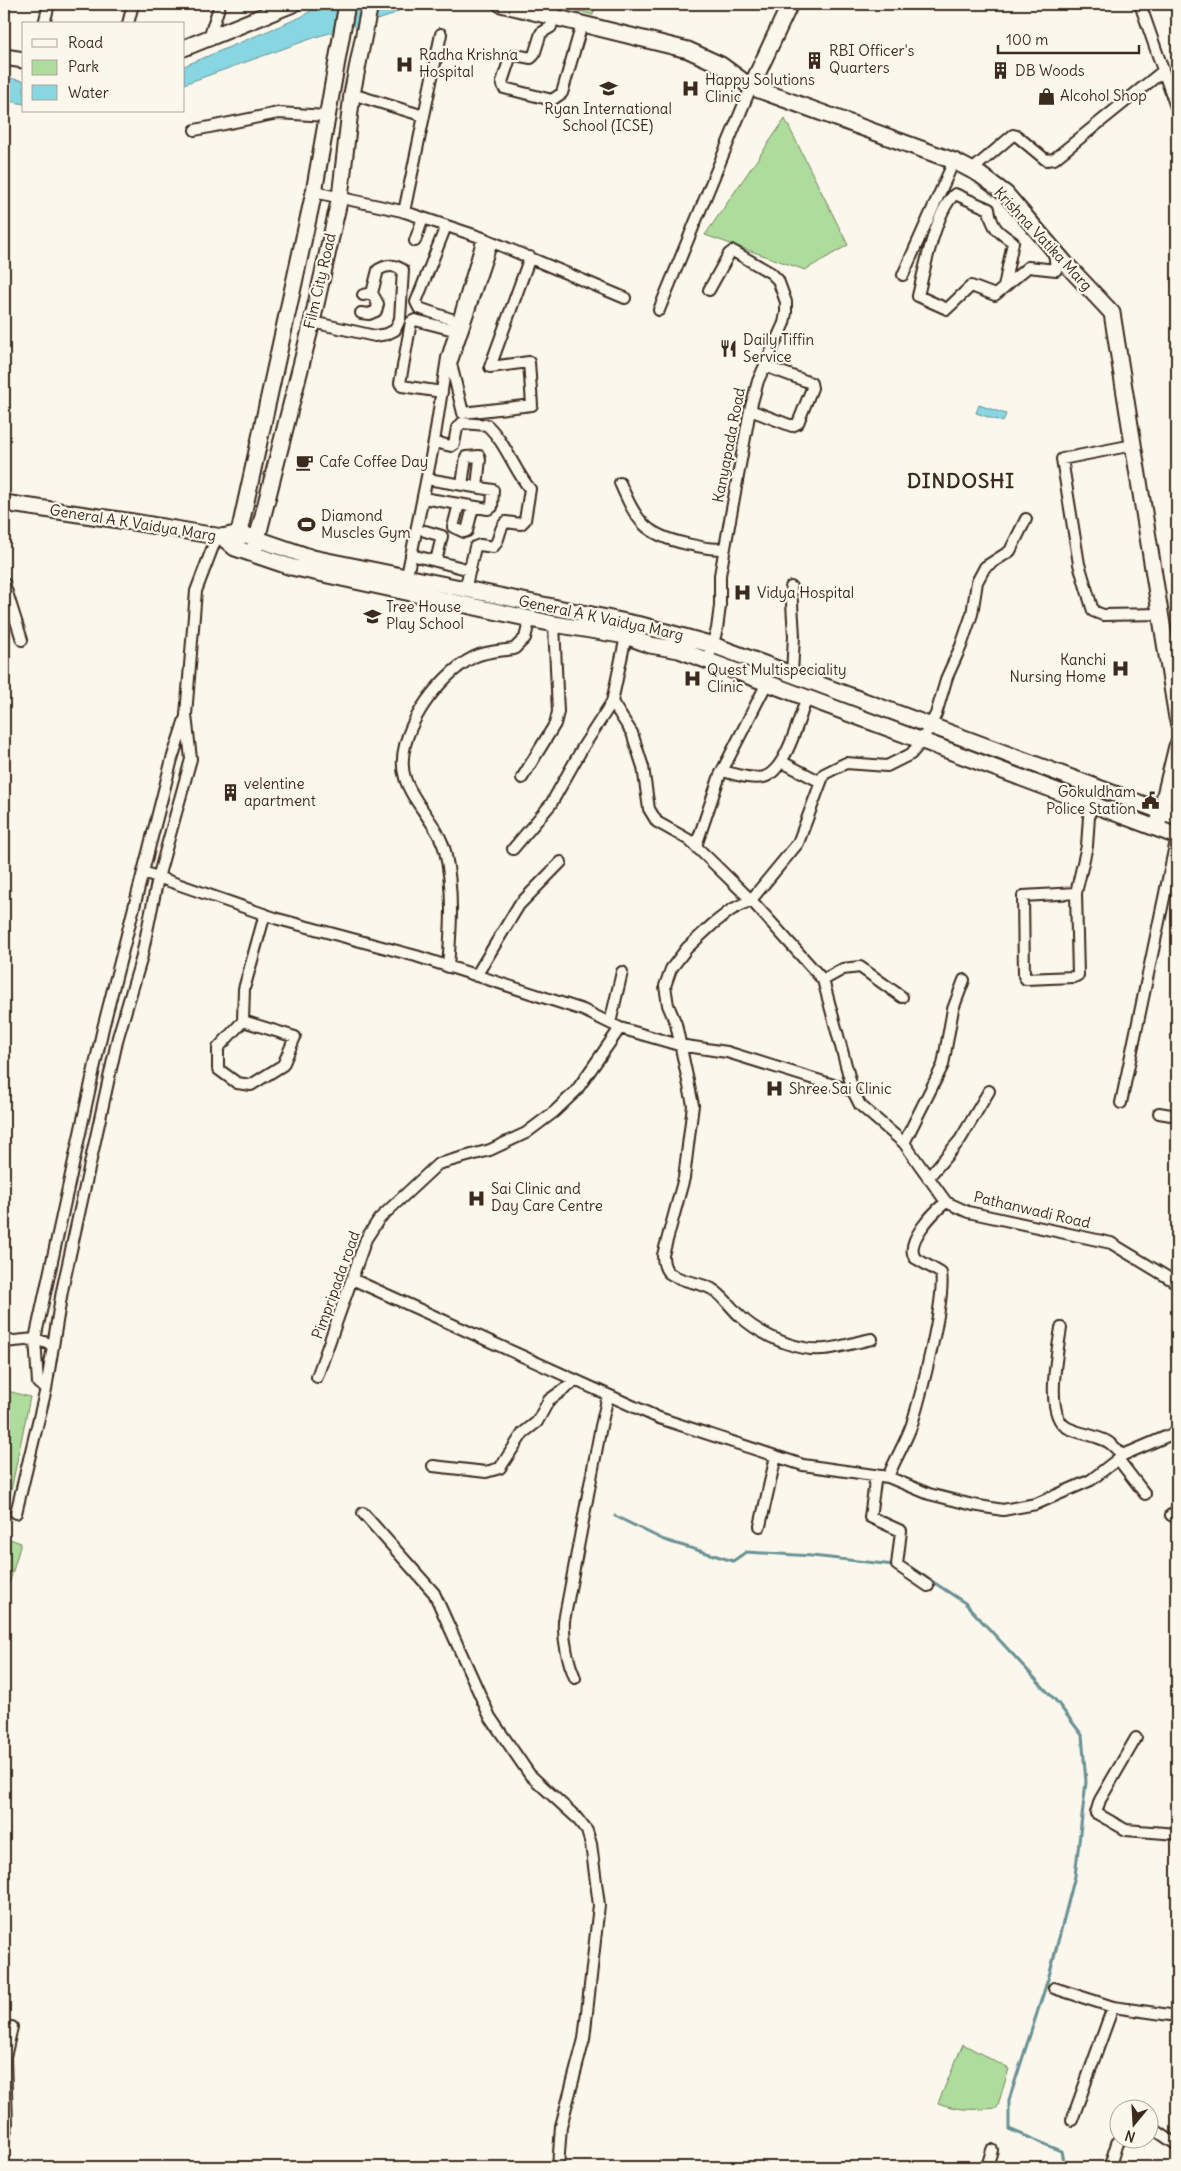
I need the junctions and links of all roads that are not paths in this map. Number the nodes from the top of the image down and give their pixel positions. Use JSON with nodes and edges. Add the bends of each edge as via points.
{"nodes":[{"id":1,"x":49,"y":4,"type":"edge"},
{"id":2,"x":133,"y":4,"type":"edge"},
{"id":3,"x":220,"y":4,"type":"edge"},
{"id":4,"x":293,"y":4,"type":"edge"},
{"id":5,"x":347,"y":4,"type":"edge"},
{"id":6,"x":370,"y":4,"type":"edge"},
{"id":7,"x":501,"y":4,"type":"edge"},
{"id":8,"x":790,"y":4,"type":"edge"},
{"id":9,"x":1140,"y":4,"type":"edge"},
{"id":10,"x":553,"y":17,"type":"junction"},
{"id":11,"x":44,"y":22,"type":"edge"},
{"id":12,"x":128,"y":22,"type":"edge"},
{"id":13,"x":582,"y":24,"type":"junction"},
{"id":14,"x":441,"y":34,"type":"dead end"},
{"id":15,"x":209,"y":38,"type":"junction"},
{"id":16,"x":185,"y":48,"type":"edge"},
{"id":17,"x":4,"y":57,"type":"edge"},
{"id":18,"x":22,"y":60,"type":"edge"},
{"id":19,"x":337,"y":62,"type":"junction"},
{"id":20,"x":357,"y":67,"type":"junction"},
{"id":21,"x":1163,"y":70,"type":"junction"},
{"id":22,"x":751,"y":87,"type":"junction"},
{"id":23,"x":352,"y":94,"type":"junction"},
{"id":24,"x":1177,"y":110,"type":"edge"},
{"id":25,"x":327,"y":116,"type":"junction"},
{"id":26,"x":424,"y":116,"type":"junction"},
{"id":27,"x":195,"y":130,"type":"dead end"},
{"id":28,"x":954,"y":161,"type":"junction"},
{"id":29,"x":972,"y":170,"type":"junction"},
{"id":30,"x":314,"y":192,"type":"junction"},
{"id":31,"x":340,"y":198,"type":"junction"},
{"id":32,"x":404,"y":212,"type":"junction"},
{"id":33,"x":421,"y":217,"type":"junction"},
{"id":34,"x":446,"y":226,"type":"junction"},
{"id":35,"x":413,"y":240,"type":"dead end"},
{"id":36,"x":487,"y":240,"type":"junction"},
{"id":37,"x":1054,"y":247,"type":"junction"},
{"id":38,"x":530,"y":257,"type":"junction"},
{"id":39,"x":903,"y":275,"type":"dead end"},
{"id":40,"x":1004,"y":287,"type":"junction"},
{"id":41,"x":709,"y":290,"type":"dead end"},
{"id":42,"x":625,"y":298,"type":"dead end"},
{"id":43,"x":659,"y":310,"type":"dead end"},
{"id":44,"x":361,"y":312,"type":"dead end"},
{"id":45,"x":312,"y":322,"type":"junction"},
{"id":46,"x":456,"y":326,"type":"junction"},
{"id":47,"x":764,"y":366,"type":"junction"},
{"id":48,"x":442,"y":392,"type":"junction"},
{"id":49,"x":750,"y":410,"type":"junction"},
{"id":50,"x":434,"y":442,"type":"junction"},
{"id":51,"x":1133,"y":445,"type":"junction"},
{"id":52,"x":427,"y":479,"type":"junction"},
{"id":53,"x":620,"y":484,"type":"dead end"},
{"id":54,"x":462,"y":485,"type":"junction"},
{"id":55,"x":477,"y":487,"type":"junction"},
{"id":56,"x":423,"y":498,"type":"junction"},
{"id":57,"x":4,"y":503,"type":"edge"},
{"id":58,"x":459,"y":504,"type":"junction"},
{"id":59,"x":472,"y":507,"type":"junction"},
{"id":60,"x":1026,"y":519,"type":"dead end"},
{"id":61,"x":425,"y":531,"type":"dead end"},
{"id":62,"x":240,"y":533,"type":"junction"},
{"id":63,"x":219,"y":537,"type":"junction"},
{"id":64,"x":258,"y":538,"type":"junction"},
{"id":65,"x":235,"y":548,"type":"junction"},
{"id":66,"x":725,"y":548,"type":"junction"},
{"id":67,"x":252,"y":554,"type":"junction"},
{"id":68,"x":411,"y":555,"type":"junction"},
{"id":69,"x":436,"y":561,"type":"junction"},
{"id":70,"x":470,"y":570,"type":"junction"},
{"id":71,"x":407,"y":576,"type":"junction"},
{"id":72,"x":4,"y":583,"type":"edge"},
{"id":73,"x":791,"y":587,"type":"dead end"},
{"id":74,"x":465,"y":590,"type":"junction"},
{"id":75,"x":1160,"y":614,"type":"junction"},
{"id":76,"x":530,"y":618,"type":"junction"},
{"id":77,"x":554,"y":624,"type":"junction"},
{"id":78,"x":626,"y":636,"type":"junction"},
{"id":79,"x":22,"y":640,"type":"dead end"},
{"id":80,"x":713,"y":644,"type":"junction"},
{"id":81,"x":708,"y":660,"type":"junction"},
{"id":82,"x":792,"y":674,"type":"junction"},
{"id":83,"x":767,"y":682,"type":"junction"},
{"id":84,"x":807,"y":697,"type":"junction"},
{"id":85,"x":612,"y":702,"type":"junction"},
{"id":86,"x":186,"y":715,"type":"junction"},
{"id":87,"x":1177,"y":718,"type":"edge"},
{"id":88,"x":931,"y":724,"type":"junction"},
{"id":89,"x":922,"y":741,"type":"junction"},
{"id":90,"x":1177,"y":746,"type":"edge"},
{"id":91,"x":782,"y":762,"type":"junction"},
{"id":92,"x":722,"y":771,"type":"junction"},
{"id":93,"x":522,"y":778,"type":"dead end"},
{"id":94,"x":821,"y":782,"type":"junction"},
{"id":95,"x":1090,"y":802,"type":"junction"},
{"id":96,"x":1162,"y":812,"type":"junction"},
{"id":97,"x":1177,"y":817,"type":"edge"},
{"id":98,"x":1157,"y":829,"type":"junction"},
{"id":99,"x":1177,"y":836,"type":"edge"},
{"id":100,"x":696,"y":846,"type":"junction"},
{"id":101,"x":513,"y":849,"type":"dead end"},
{"id":102,"x":561,"y":862,"type":"dead end"},
{"id":103,"x":143,"y":872,"type":"junction"},
{"id":104,"x":158,"y":878,"type":"junction"},
{"id":105,"x":1076,"y":893,"type":"junction"},
{"id":106,"x":751,"y":900,"type":"junction"},
{"id":107,"x":265,"y":914,"type":"junction"},
{"id":108,"x":448,"y":967,"type":"junction"},
{"id":109,"x":622,"y":972,"type":"dead end"},
{"id":110,"x":476,"y":976,"type":"junction"},
{"id":111,"x":822,"y":980,"type":"junction"},
{"id":112,"x":964,"y":980,"type":"dead end"},
{"id":113,"x":902,"y":997,"type":"dead end"},
{"id":114,"x":244,"y":1021,"type":"junction"},
{"id":115,"x":610,"y":1023,"type":"junction"},
{"id":116,"x":620,"y":1028,"type":"junction"},
{"id":117,"x":679,"y":1045,"type":"junction"},
{"id":118,"x":853,"y":1091,"type":"junction"},
{"id":119,"x":989,"y":1091,"type":"dead end"},
{"id":120,"x":1121,"y":1103,"type":"dead end"},
{"id":121,"x":1159,"y":1113,"type":"dead end"},
{"id":122,"x":1177,"y":1116,"type":"edge"},
{"id":123,"x":904,"y":1143,"type":"junction"},
{"id":124,"x":928,"y":1178,"type":"junction"},
{"id":125,"x":946,"y":1202,"type":"junction"},
{"id":126,"x":352,"y":1279,"type":"junction"},
{"id":127,"x":1177,"y":1283,"type":"edge"},
{"id":128,"x":1061,"y":1328,"type":"dead end"},
{"id":129,"x":35,"y":1339,"type":"junction"},
{"id":130,"x":872,"y":1339,"type":"dead end"},
{"id":131,"x":4,"y":1342,"type":"edge"},
{"id":132,"x":53,"y":1345,"type":"junction"},
{"id":133,"x":317,"y":1377,"type":"dead end"},
{"id":134,"x":574,"y":1382,"type":"junction"},
{"id":135,"x":46,"y":1389,"type":"junction"},
{"id":136,"x":608,"y":1396,"type":"junction"},
{"id":137,"x":1177,"y":1432,"type":"edge"},
{"id":138,"x":776,"y":1456,"type":"junction"},
{"id":139,"x":1120,"y":1457,"type":"junction"},
{"id":140,"x":433,"y":1466,"type":"dead end"},
{"id":141,"x":876,"y":1475,"type":"junction"},
{"id":142,"x":888,"y":1477,"type":"junction"},
{"id":143,"x":1145,"y":1494,"type":"dead end"},
{"id":144,"x":16,"y":1513,"type":"dead end"},
{"id":145,"x":363,"y":1514,"type":"dead end"},
{"id":146,"x":760,"y":1526,"type":"dead end"},
{"id":147,"x":928,"y":1586,"type":"dead end"},
{"id":148,"x":575,"y":1678,"type":"dead end"},
{"id":149,"x":1136,"y":1738,"type":"dead end"},
{"id":150,"x":1177,"y":1834,"type":"edge"},
{"id":151,"x":1054,"y":1988,"type":"dead end"},
{"id":152,"x":1113,"y":2007,"type":"junction"},
{"id":153,"x":1177,"y":2016,"type":"edge"},
{"id":154,"x":12,"y":2027,"type":"dead end"},
{"id":155,"x":1072,"y":2120,"type":"dead end"},
{"id":156,"x":1158,"y":2132,"type":"edge"},
{"id":157,"x":4,"y":2137,"type":"edge"},
{"id":158,"x":1177,"y":2145,"type":"edge"},
{"id":159,"x":1115,"y":2148,"type":"edge"},
{"id":160,"x":992,"y":2150,"type":"dead end"},
{"id":161,"x":4,"y":2162,"type":"edge"},
{"id":162,"x":4,"y":2167,"type":"edge"},
{"id":163,"x":558,"y":2167,"type":"edge"},
{"id":164,"x":987,"y":2167,"type":"edge"},
{"id":165,"x":1116,"y":2167,"type":"edge"}],
"edges":[{"from":1,"to":11,"type":"street"},
{"from":2,"to":12,"type":"street"},
{"from":3,"to":15,"type":"street"},
{"from":4,"to":15,"type":"street"},
{"from":5,"to":19,"type":"street","name":"Film City Road"},
{"from":6,"to":20,"type":"street","name":"Film City Road"},
{"from":7,"to":10,"type":"street","name":"Krishna Vatika Marg"},
{"from":8,"to":22,"type":"street"},
{"from":9,"to":21,"type":"street"},
{"from":10,"to":13,"type":"street","name":"Krishna Vatika Marg"},
{"from":10,"to":13,"type":"street","via":[[551,27],[540,33],[531,58],[510,58],[502,82],[504,88],[552,100],[558,97],[562,93]]},
{"from":13,"to":22,"type":"street","name":"Krishna Vatika Marg","via":[[688,50],[721,65]]},
{"from":14,"to":26,"type":"street"},
{"from":15,"to":16,"type":"street"},
{"from":17,"to":18,"type":"street"},
{"from":19,"to":20,"type":"street"},
{"from":19,"to":25,"type":"street","name":"Film City Road"},
{"from":20,"to":23,"type":"street","name":"Film City Road"},
{"from":21,"to":24,"type":"street"},
{"from":21,"to":29,"type":"street","via":[[1054,159],[1046,160],[1012,135]]},
{"from":22,"to":28,"type":"street","name":"Krishna Vatika Marg"},
{"from":22,"to":43,"type":"street"},
{"from":23,"to":26,"type":"street"},
{"from":23,"to":31,"type":"street","name":"Film City Road"},
{"from":25,"to":27,"type":"street","via":[[278,114]]},
{"from":25,"to":30,"type":"street","name":"Film City Road"},
{"from":26,"to":32,"type":"street"},
{"from":28,"to":29,"type":"street","name":"Krishna Vatika Marg"},
{"from":28,"to":39,"type":"street"},
{"from":29,"to":37,"type":"street","name":"Krishna Vatika Marg","via":[[1006,194]]},
{"from":30,"to":31,"type":"street"},
{"from":30,"to":62,"type":"street","name":"Film City Road"},
{"from":31,"to":32,"type":"street"},
{"from":31,"to":45,"type":"street","name":"Film City Road"},
{"from":32,"to":33,"type":"street"},
{"from":33,"to":34,"type":"street"},
{"from":33,"to":35,"type":"street"},
{"from":34,"to":36,"type":"street"},
{"from":34,"to":46,"type":"street","via":[[416,302],[418,308]]},
{"from":36,"to":38,"type":"street"},
{"from":36,"to":38,"type":"street","via":[[451,364],[463,413],[532,405],[528,362],[490,367]]},
{"from":36,"to":46,"type":"street"},
{"from":37,"to":40,"type":"street","via":[[1056,270],[1028,267]]},
{"from":37,"to":51,"type":"street","name":"Krishna Vatika Marg","via":[[1112,312]]},
{"from":38,"to":42,"type":"street"},
{"from":40,"to":40,"type":"street","via":[[1013,242],[996,231],[991,224],[989,209],[955,194],[944,206],[918,296],[947,309],[971,286],[995,295]]},
{"from":41,"to":47,"type":"street","name":"Kanyapada Road","via":[[733,252],[771,272],[778,280],[786,302],[786,313]]},
{"from":44,"to":45,"type":"street","via":[[369,314],[376,311],[378,304],[368,294],[378,270],[386,266],[398,266],[403,270],[400,319],[395,330],[375,336]]},
{"from":45,"to":64,"type":"street","name":"Film City Road"},
{"from":46,"to":48,"type":"street"},
{"from":46,"to":48,"type":"street","via":[[411,322],[400,383],[402,386]]},
{"from":47,"to":49,"type":"street","name":"Kanyapada Road"},
{"from":47,"to":49,"type":"street","via":[[811,383],[812,388],[798,423],[792,426]]},
{"from":48,"to":50,"type":"street"},
{"from":49,"to":66,"type":"street","name":"Kanyapada Road"},
{"from":50,"to":52,"type":"street"},
{"from":50,"to":70,"type":"street","via":[[454,444],[457,428],[462,423],[487,426],[530,490],[525,520],[521,524],[503,524],[493,547],[475,547]]},
{"from":51,"to":75,"type":"street","name":"Krishna Vatika Marg"},
{"from":51,"to":75,"type":"street","via":[[1062,459],[1079,564],[1093,611],[1104,615]]},
{"from":52,"to":54,"type":"street"},
{"from":52,"to":56,"type":"street"},
{"from":53,"to":66,"type":"street","via":[[640,521],[655,535],[712,550]]},
{"from":54,"to":55,"type":"street"},
{"from":54,"to":55,"type":"street","via":[[466,457],[478,456]]},
{"from":55,"to":59,"type":"street","via":[[493,490],[492,507],[488,510]]},
{"from":56,"to":58,"type":"street"},
{"from":56,"to":68,"type":"street"},
{"from":57,"to":63,"type":"street","name":"General A K Vaidya Marg"},
{"from":58,"to":59,"type":"street"},
{"from":58,"to":59,"type":"street","via":[[453,527],[464,532],[467,531]]},
{"from":60,"to":88,"type":"street","via":[[1010,551],[986,567],[977,582],[972,614]]},
{"from":61,"to":69,"type":"street","via":[[442,536]]},
{"from":62,"to":63,"type":"street","name":"General A K Vaidya Marg"},
{"from":62,"to":64,"type":"street","name":"General A K Vaidya Marg"},
{"from":62,"to":65,"type":"street","name":"Film City Road"},
{"from":63,"to":65,"type":"street"},
{"from":63,"to":86,"type":"street","via":[[196,591]]},
{"from":64,"to":67,"type":"street","name":"Film City Road"},
{"from":64,"to":71,"type":"street","name":"General A K Vaidya Marg","via":[[313,558]]},
{"from":65,"to":67,"type":"street","name":"General A K Vaidya Marg"},
{"from":66,"to":80,"type":"street","name":"Kanyapada Road"},
{"from":67,"to":76,"type":"street","name":"General A K Vaidya Marg","via":[[291,567]]},
{"from":68,"to":69,"type":"street"},
{"from":68,"to":71,"type":"street"},
{"from":69,"to":70,"type":"street"},
{"from":70,"to":74,"type":"street"},
{"from":71,"to":74,"type":"street","name":"General A K Vaidya Marg"},
{"from":72,"to":79,"type":"street"},
{"from":73,"to":82,"type":"street"},
{"from":74,"to":80,"type":"street","name":"General A K Vaidya Marg","via":[[642,625]]},
{"from":75,"to":87,"type":"street","name":"Krishna Vatika Marg"},
{"from":76,"to":77,"type":"street","name":"General A K Vaidya Marg"},
{"from":76,"to":108,"type":"street","via":[[525,638],[514,649],[474,657],[444,679],[409,729],[401,760],[405,780],[432,822],[444,848],[451,883]]},
{"from":77,"to":78,"type":"street","name":"General A K Vaidya Marg"},
{"from":77,"to":93,"type":"street","via":[[558,712],[555,724]]},
{"from":78,"to":81,"type":"street","name":"General A K Vaidya Marg"},
{"from":78,"to":85,"type":"street"},
{"from":80,"to":81,"type":"street","name":"Kanyapada Road"},
{"from":80,"to":82,"type":"street","name":"General A K Vaidya Marg"},
{"from":81,"to":83,"type":"street","name":"General A K Vaidya Marg"},
{"from":82,"to":88,"type":"street","name":"General A K Vaidya Marg"},
{"from":83,"to":84,"type":"street","name":"General A K Vaidya Marg"},
{"from":83,"to":92,"type":"street"},
{"from":84,"to":89,"type":"street","name":"General A K Vaidya Marg"},
{"from":84,"to":91,"type":"street"},
{"from":85,"to":100,"type":"street","name":"Pathanwadi Road","via":[[632,733],[643,767],[649,809],[657,822]]},
{"from":85,"to":101,"type":"street","via":[[551,804]]},
{"from":86,"to":103,"type":"street"},
{"from":86,"to":104,"type":"street","via":[[191,758]]},
{"from":88,"to":89,"type":"street"},
{"from":88,"to":96,"type":"street","name":"General A K Vaidya Marg"},
{"from":89,"to":94,"type":"street","via":[[911,754],[887,766],[846,762],[824,774]]},
{"from":89,"to":95,"type":"street","name":"General A K Vaidya Marg"},
{"from":90,"to":96,"type":"street"},
{"from":91,"to":92,"type":"street","via":[[772,774],[764,777]]},
{"from":91,"to":94,"type":"street"},
{"from":92,"to":100,"type":"street"},
{"from":94,"to":106,"type":"street","via":[[798,843]]},
{"from":95,"to":98,"type":"street","name":"General A K Vaidya Marg"},
{"from":95,"to":105,"type":"street","via":[[1087,846]]},
{"from":96,"to":97,"type":"street","name":"General A K Vaidya Marg"},
{"from":96,"to":98,"type":"street"},
{"from":98,"to":99,"type":"street","name":"General A K Vaidya Marg"},
{"from":99,"to":120,"type":"street"},
{"from":100,"to":106,"type":"street","name":"Pathanwadi Road"},
{"from":102,"to":110,"type":"street","via":[[519,905]]},
{"from":103,"to":104,"type":"street"},
{"from":103,"to":129,"type":"street","via":[[103,1028]]},
{"from":104,"to":107,"type":"street"},
{"from":104,"to":132,"type":"street","via":[[141,960],[118,1037]]},
{"from":105,"to":105,"type":"street","via":[[1078,975],[1026,979],[1022,896]]},
{"from":106,"to":111,"type":"street","name":"Pathanwadi Road"},
{"from":106,"to":117,"type":"street","via":[[713,924],[686,948],[671,969],[665,986]]},
{"from":107,"to":108,"type":"street"},
{"from":107,"to":114,"type":"street","via":[[244,989]]},
{"from":108,"to":110,"type":"street"},
{"from":109,"to":115,"type":"street"},
{"from":110,"to":115,"type":"street","via":[[583,1010]]},
{"from":111,"to":113,"type":"street","via":[[843,969],[860,967]]},
{"from":111,"to":118,"type":"street","name":"Pathanwadi Road"},
{"from":112,"to":123,"type":"street","via":[[953,1009],[943,1065]]},
{"from":114,"to":114,"type":"street","via":[[295,1037],[283,1065],[252,1084],[237,1083],[218,1069],[218,1048]]},
{"from":115,"to":116,"type":"street"},
{"from":116,"to":117,"type":"street"},
{"from":116,"to":126,"type":"street","name":"Pimpripada road","via":[[576,1090],[554,1112],[526,1132],[490,1150],[438,1164],[394,1203],[366,1239]]},
{"from":117,"to":118,"type":"street","via":[[727,1052]]},
{"from":117,"to":130,"type":"street","via":[[693,1105],[684,1178],[663,1256],[668,1272],[712,1290],[740,1316],[780,1342],[806,1349],[833,1350]]},
{"from":118,"to":123,"type":"street","name":"Pathanwadi Road","via":[[860,1105]]},
{"from":119,"to":124,"type":"street","via":[[960,1140]]},
{"from":121,"to":122,"type":"street"},
{"from":123,"to":124,"type":"street","name":"Pathanwadi Road"},
{"from":124,"to":125,"type":"street","name":"Pathanwadi Road"},
{"from":125,"to":127,"type":"street","name":"Pathanwadi Road","via":[[968,1212],[1110,1243]]},
{"from":125,"to":142,"type":"street","via":[[925,1221],[913,1248],[915,1258],[941,1273],[943,1284],[912,1425]]},
{"from":126,"to":133,"type":"street","name":"Pimpripada road"},
{"from":126,"to":134,"type":"street"},
{"from":128,"to":139,"type":"street","via":[[1054,1377],[1056,1415],[1068,1428],[1108,1442]]},
{"from":129,"to":131,"type":"street"},
{"from":129,"to":132,"type":"street"},
{"from":129,"to":135,"type":"street","via":[[38,1383]]},
{"from":132,"to":135,"type":"street"},
{"from":134,"to":136,"type":"street"},
{"from":134,"to":140,"type":"street","via":[[549,1400],[537,1422],[523,1433],[500,1468],[486,1472]]},
{"from":135,"to":144,"type":"street"},
{"from":136,"to":138,"type":"street","via":[[659,1418]]},
{"from":136,"to":148,"type":"street","via":[[564,1621],[563,1637]]},
{"from":137,"to":139,"type":"street"},
{"from":138,"to":141,"type":"street","via":[[803,1464]]},
{"from":138,"to":146,"type":"street"},
{"from":139,"to":142,"type":"street","via":[[1091,1480],[1036,1504],[1004,1510],[929,1494]]},
{"from":139,"to":143,"type":"street"},
{"from":141,"to":142,"type":"street"},
{"from":141,"to":147,"type":"street","via":[[870,1517],[901,1531],[897,1565]]},
{"from":145,"to":163,"type":"street","via":[[434,1594],[498,1730],[530,1775],[576,1817],[591,1844],[598,1913],[584,2039],[561,2126]]},
{"from":149,"to":150,"type":"street","via":[[1100,1800],[1096,1813],[1126,1830]]},
{"from":151,"to":152,"type":"street"},
{"from":152,"to":153,"type":"street"},
{"from":152,"to":155,"type":"street"},
{"from":154,"to":157,"type":"street","via":[[5,2057],[7,2125]]},
{"from":156,"to":158,"type":"street"},
{"from":159,"to":165,"type":"street","via":[[1111,2162]]},
{"from":160,"to":164,"type":"street"},
{"from":161,"to":162,"type":"street"}]}
